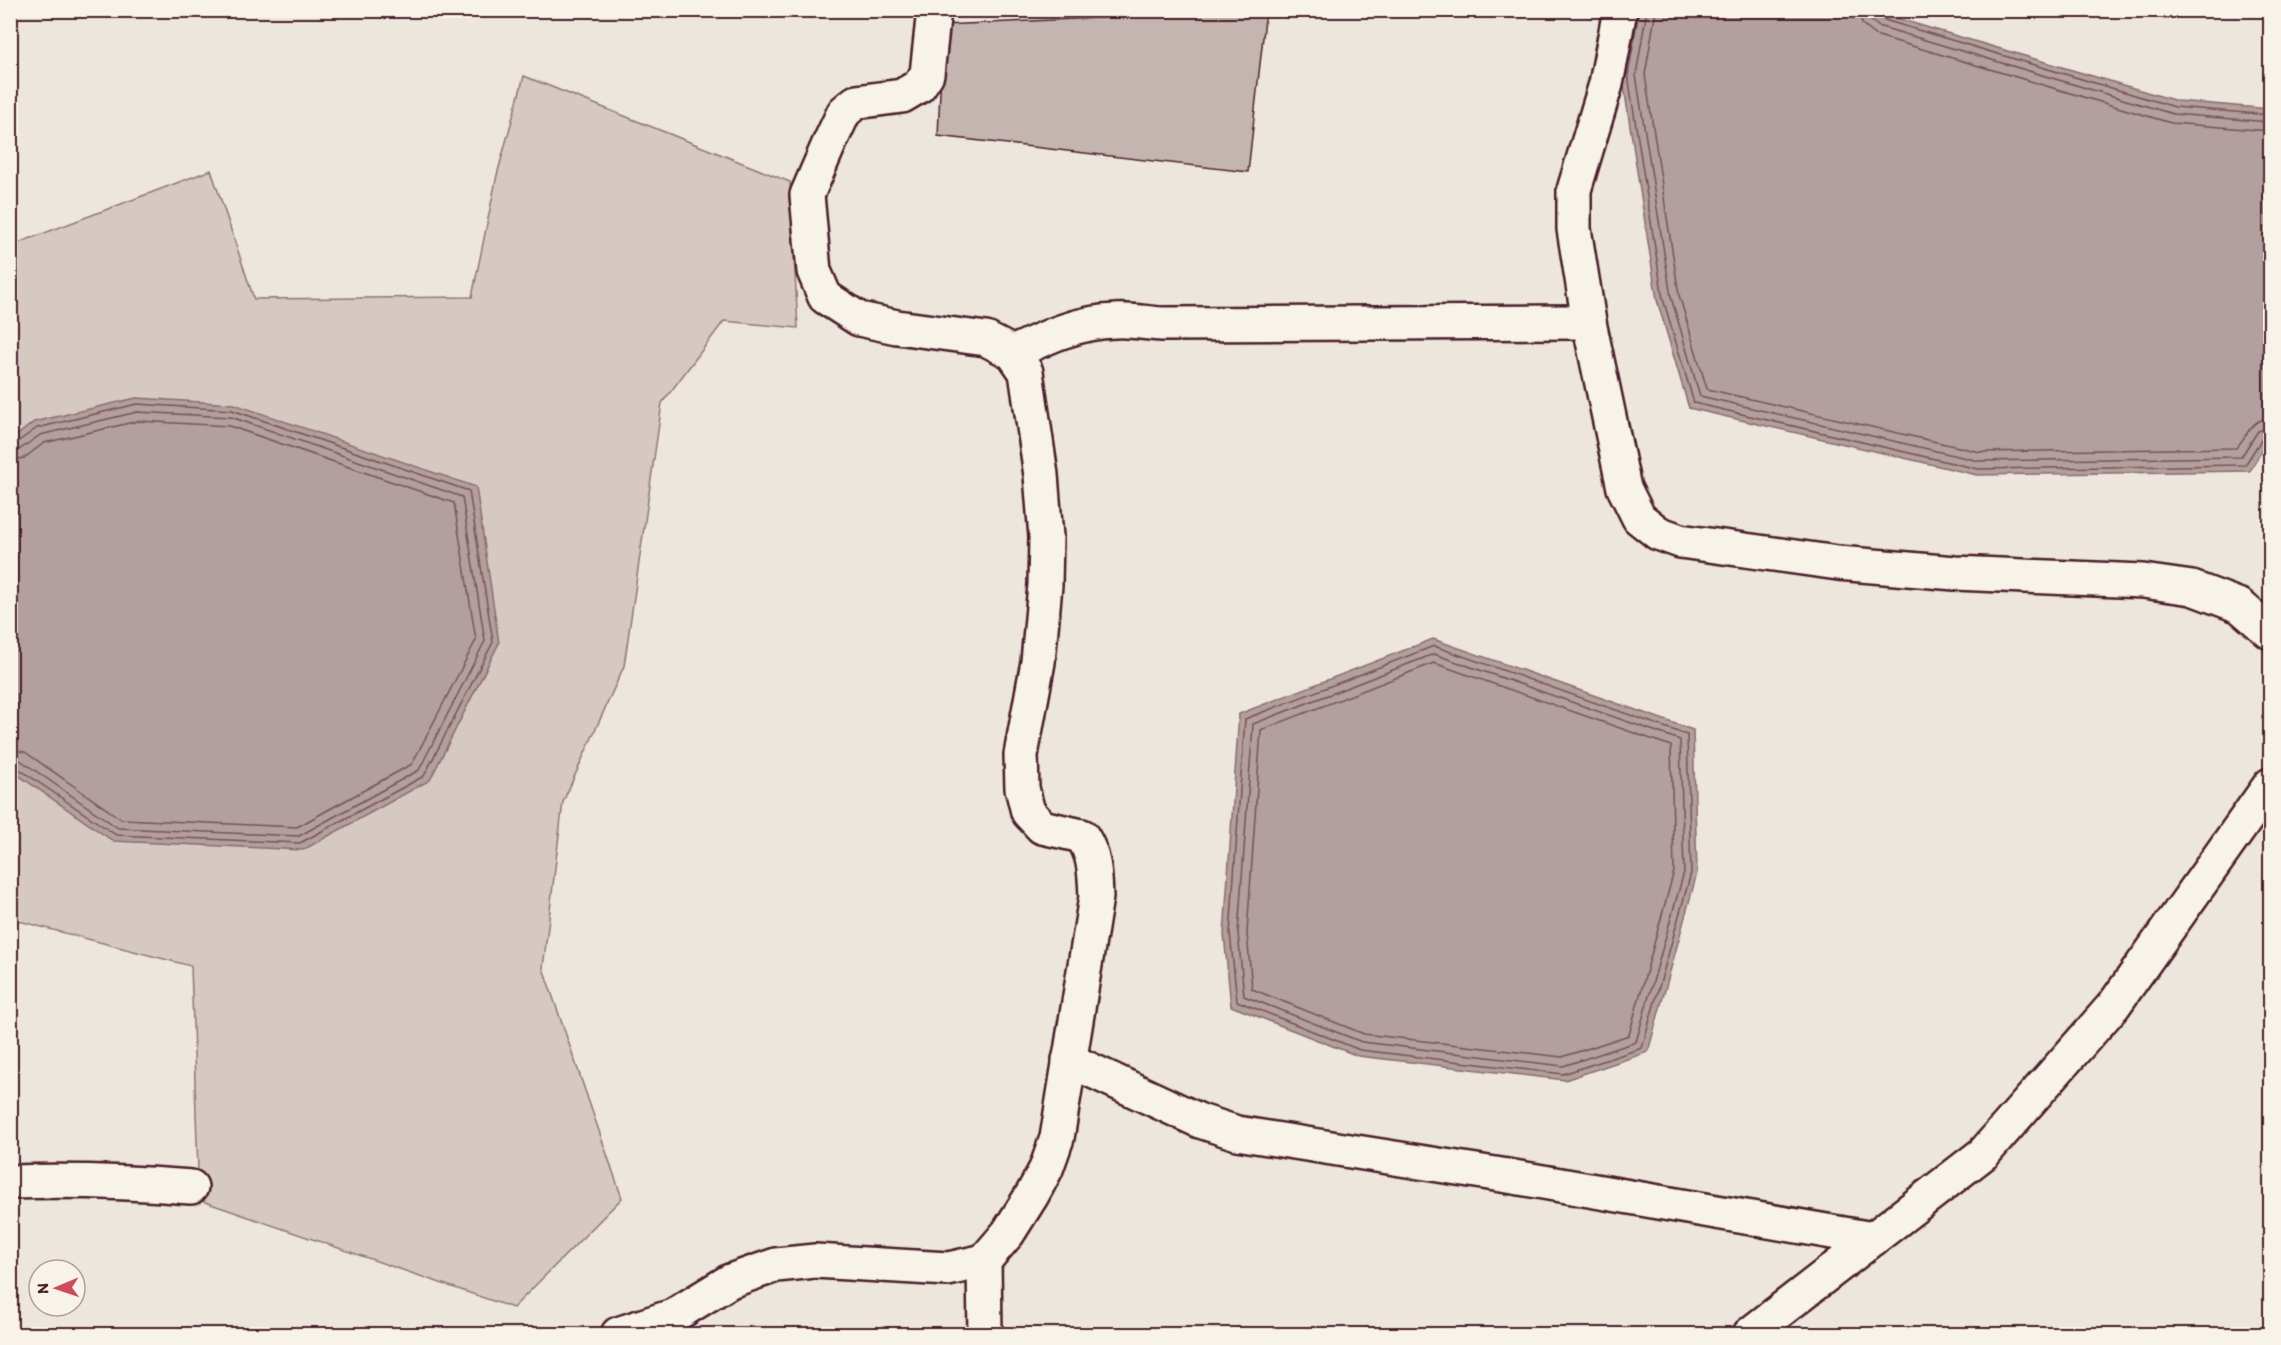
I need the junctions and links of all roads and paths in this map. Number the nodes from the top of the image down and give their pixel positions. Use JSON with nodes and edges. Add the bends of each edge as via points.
{"nodes":[{"id":1,"x":934,"y":10,"type":"edge"},
{"id":2,"x":1620,"y":10,"type":"edge"},
{"id":3,"x":1589,"y":322,"type":"junction"},
{"id":4,"x":1013,"y":353,"type":"junction"},
{"id":5,"x":2271,"y":632,"type":"edge"},
{"id":6,"x":2271,"y":785,"type":"edge"},
{"id":7,"x":1070,"y":1060,"type":"junction"},
{"id":8,"x":10,"y":1182,"type":"edge"},
{"id":9,"x":190,"y":1187,"type":"dead end"},
{"id":10,"x":1873,"y":1239,"type":"junction"},
{"id":11,"x":984,"y":1261,"type":"junction"},
{"id":12,"x":618,"y":1335,"type":"edge"},
{"id":13,"x":985,"y":1335,"type":"edge"},
{"id":14,"x":1750,"y":1335,"type":"edge"}],
"edges":[{"from":1,"to":4,"type":"street","via":[[927,74],[919,86],[902,96],[856,102],[844,112],[829,144],[807,195],[814,270],[825,297],[859,319],[986,339]]},
{"from":2,"to":3,"type":"street","via":[[1606,84],[1574,190],[1574,229]]},
{"from":3,"to":4,"type":"street","via":[[1116,321],[1051,334]]},
{"from":3,"to":5,"type":"street","via":[[1624,489],[1639,518],[1658,533],[1680,541],[1838,563],[1955,573],[2143,580],[2192,588],[2240,606]]},
{"from":4,"to":7,"type":"street","via":[[1026,372],[1046,537],[1038,662],[1021,755],[1022,788],[1028,812],[1042,826],[1082,836],[1095,865],[1095,897]]},
{"from":6,"to":10,"type":"street","via":[[2114,1005],[1984,1153]]},
{"from":7,"to":10,"type":"street","via":[[1200,1121],[1237,1133]]},
{"from":7,"to":11,"type":"street","via":[[1057,1138],[1046,1169],[1008,1233]]},
{"from":8,"to":9,"type":"street","via":[[56,1180]]},
{"from":10,"to":14,"type":"street"},
{"from":11,"to":12,"type":"street","via":[[948,1269],[815,1261],[776,1265],[730,1281],[673,1316]]},
{"from":11,"to":13,"type":"street"}]}
